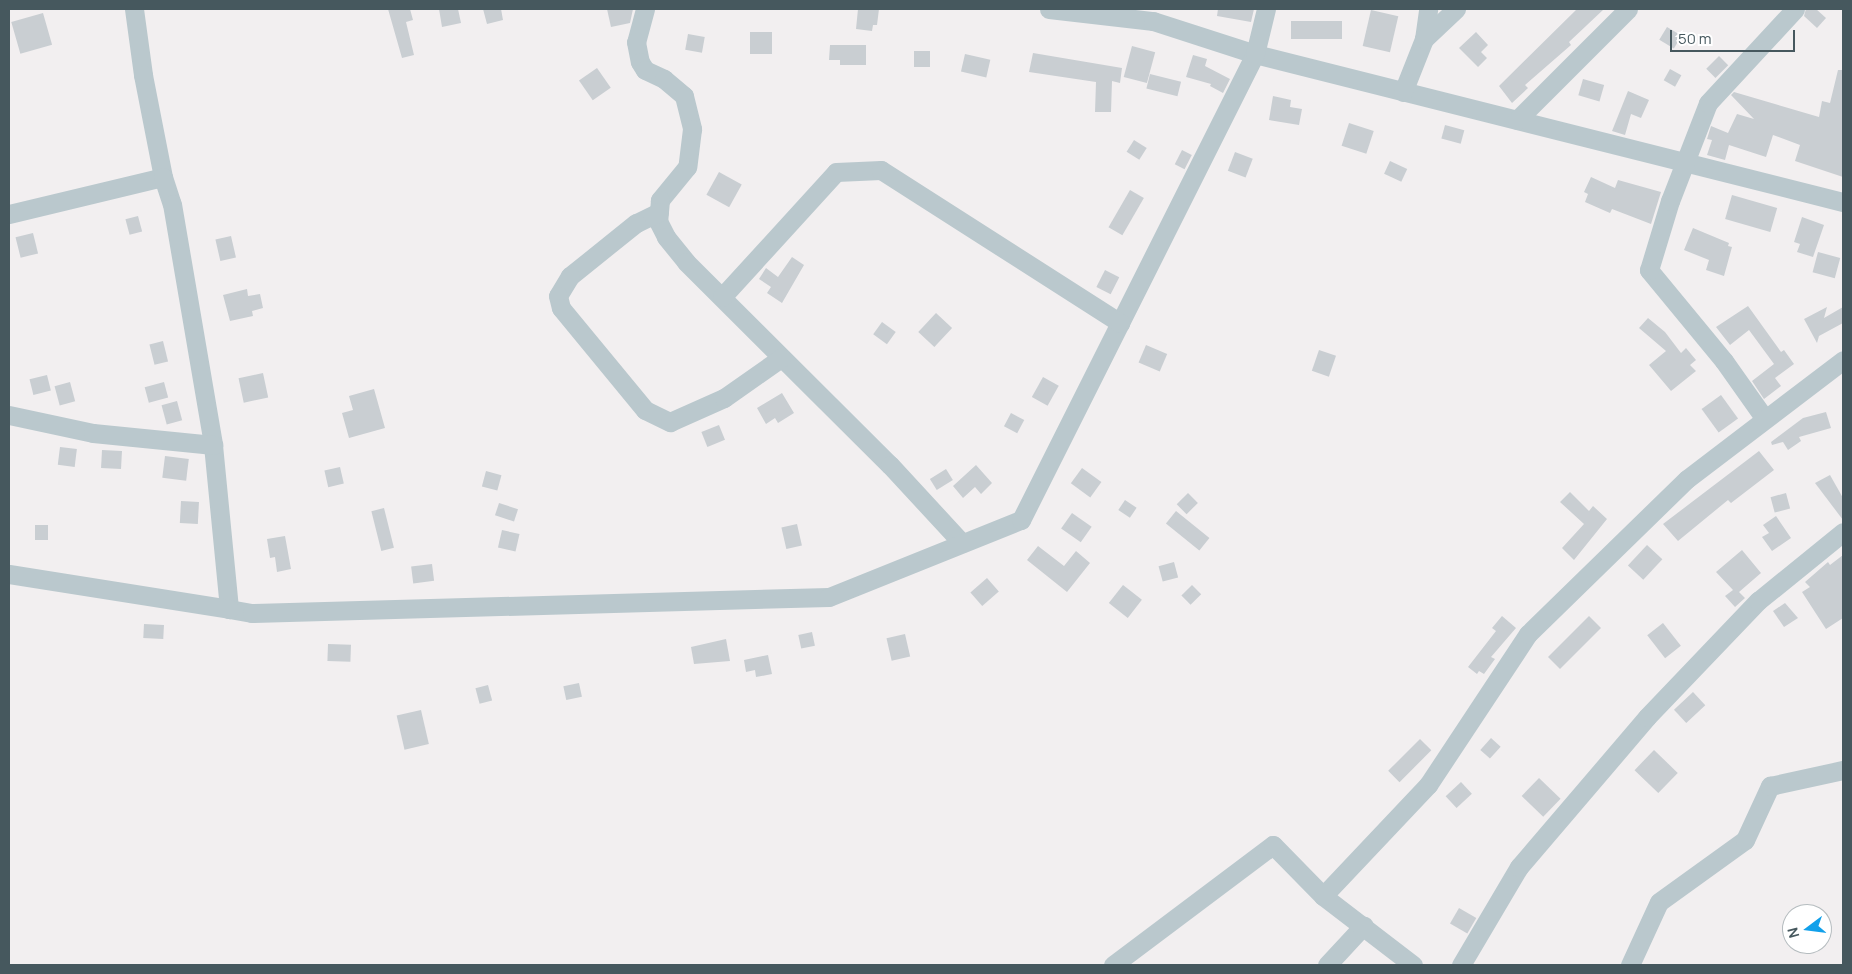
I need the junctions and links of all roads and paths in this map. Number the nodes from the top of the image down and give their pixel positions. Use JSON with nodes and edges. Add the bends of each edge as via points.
{"nodes":[{"id":1,"x":134,"y":9,"type":"edge"},
{"id":2,"x":645,"y":9,"type":"edge"},
{"id":3,"x":1048,"y":9,"type":"edge"},
{"id":4,"x":1266,"y":9,"type":"edge"},
{"id":5,"x":1428,"y":9,"type":"edge"},
{"id":6,"x":1456,"y":9,"type":"edge"},
{"id":7,"x":1628,"y":9,"type":"edge"},
{"id":8,"x":1795,"y":9,"type":"edge"},
{"id":9,"x":1154,"y":15,"type":"edge"},
{"id":10,"x":1424,"y":39,"type":"junction"},
{"id":11,"x":1255,"y":54,"type":"junction"},
{"id":12,"x":1403,"y":92,"type":"junction"},
{"id":13,"x":1517,"y":120,"type":"junction"},
{"id":14,"x":1684,"y":162,"type":"junction"},
{"id":15,"x":163,"y":177,"type":"junction"},
{"id":16,"x":1843,"y":202,"type":"edge"},
{"id":17,"x":659,"y":212,"type":"junction"},
{"id":18,"x":9,"y":214,"type":"edge"},
{"id":19,"x":722,"y":297,"type":"junction"},
{"id":20,"x":1120,"y":323,"type":"junction"},
{"id":21,"x":781,"y":358,"type":"junction"},
{"id":22,"x":1843,"y":360,"type":"edge"},
{"id":23,"x":9,"y":416,"type":"edge"},
{"id":24,"x":1765,"y":419,"type":"junction"},
{"id":25,"x":213,"y":445,"type":"junction"},
{"id":26,"x":1843,"y":532,"type":"edge"},
{"id":27,"x":962,"y":544,"type":"junction"},
{"id":28,"x":9,"y":574,"type":"edge"},
{"id":29,"x":229,"y":609,"type":"junction"},
{"id":30,"x":1843,"y":770,"type":"edge"},
{"id":31,"x":1323,"y":896,"type":"junction"},
{"id":32,"x":1364,"y":925,"type":"junction"},
{"id":33,"x":1113,"y":965,"type":"edge"},
{"id":34,"x":1327,"y":965,"type":"edge"},
{"id":35,"x":1414,"y":965,"type":"edge"},
{"id":36,"x":1461,"y":965,"type":"edge"},
{"id":37,"x":1630,"y":965,"type":"edge"}],
"edges":[{"from":1,"to":15,"type":"street"},
{"from":2,"to":17,"type":"street","via":[[636,42],[640,62],[645,70],[664,79],[684,96],[692,128],[687,167],[660,200]]},
{"from":3,"to":9,"type":"street"},
{"from":4,"to":11,"type":"street"},
{"from":5,"to":10,"type":"street"},
{"from":6,"to":10,"type":"street"},
{"from":7,"to":13,"type":"street"},
{"from":8,"to":14,"type":"street","via":[[1708,103]]},
{"from":9,"to":11,"type":"street"},
{"from":10,"to":12,"type":"street"},
{"from":11,"to":12,"type":"street"},
{"from":11,"to":20,"type":"street"},
{"from":12,"to":13,"type":"street"},
{"from":13,"to":14,"type":"street"},
{"from":14,"to":16,"type":"street"},
{"from":14,"to":24,"type":"street","via":[[1649,270],[1724,361]]},
{"from":15,"to":18,"type":"street"},
{"from":15,"to":25,"type":"street","via":[[172,204]]},
{"from":17,"to":19,"type":"street","via":[[658,221],[666,237]]},
{"from":17,"to":21,"type":"street","via":[[636,223],[570,276],[558,296],[561,308],[645,410],[670,422],[724,398]]},
{"from":19,"to":20,"type":"street","via":[[836,172],[881,170]]},
{"from":19,"to":21,"type":"street"},
{"from":20,"to":27,"type":"street","via":[[1020,520]]},
{"from":21,"to":27,"type":"street","via":[[890,465]]},
{"from":22,"to":24,"type":"street"},
{"from":23,"to":25,"type":"street","via":[[93,433]]},
{"from":24,"to":31,"type":"street","via":[[1687,479],[1528,634],[1428,785]]},
{"from":25,"to":29,"type":"street"},
{"from":26,"to":36,"type":"street","via":[[1758,601],[1647,717],[1519,867]]},
{"from":27,"to":29,"type":"street","via":[[829,597],[252,613]]},
{"from":28,"to":29,"type":"street"},
{"from":30,"to":37,"type":"street","via":[[1770,786],[1745,840],[1659,902]]},
{"from":31,"to":32,"type":"street"},
{"from":31,"to":33,"type":"street","via":[[1274,844]]},
{"from":32,"to":34,"type":"street"},
{"from":32,"to":35,"type":"street"}]}
